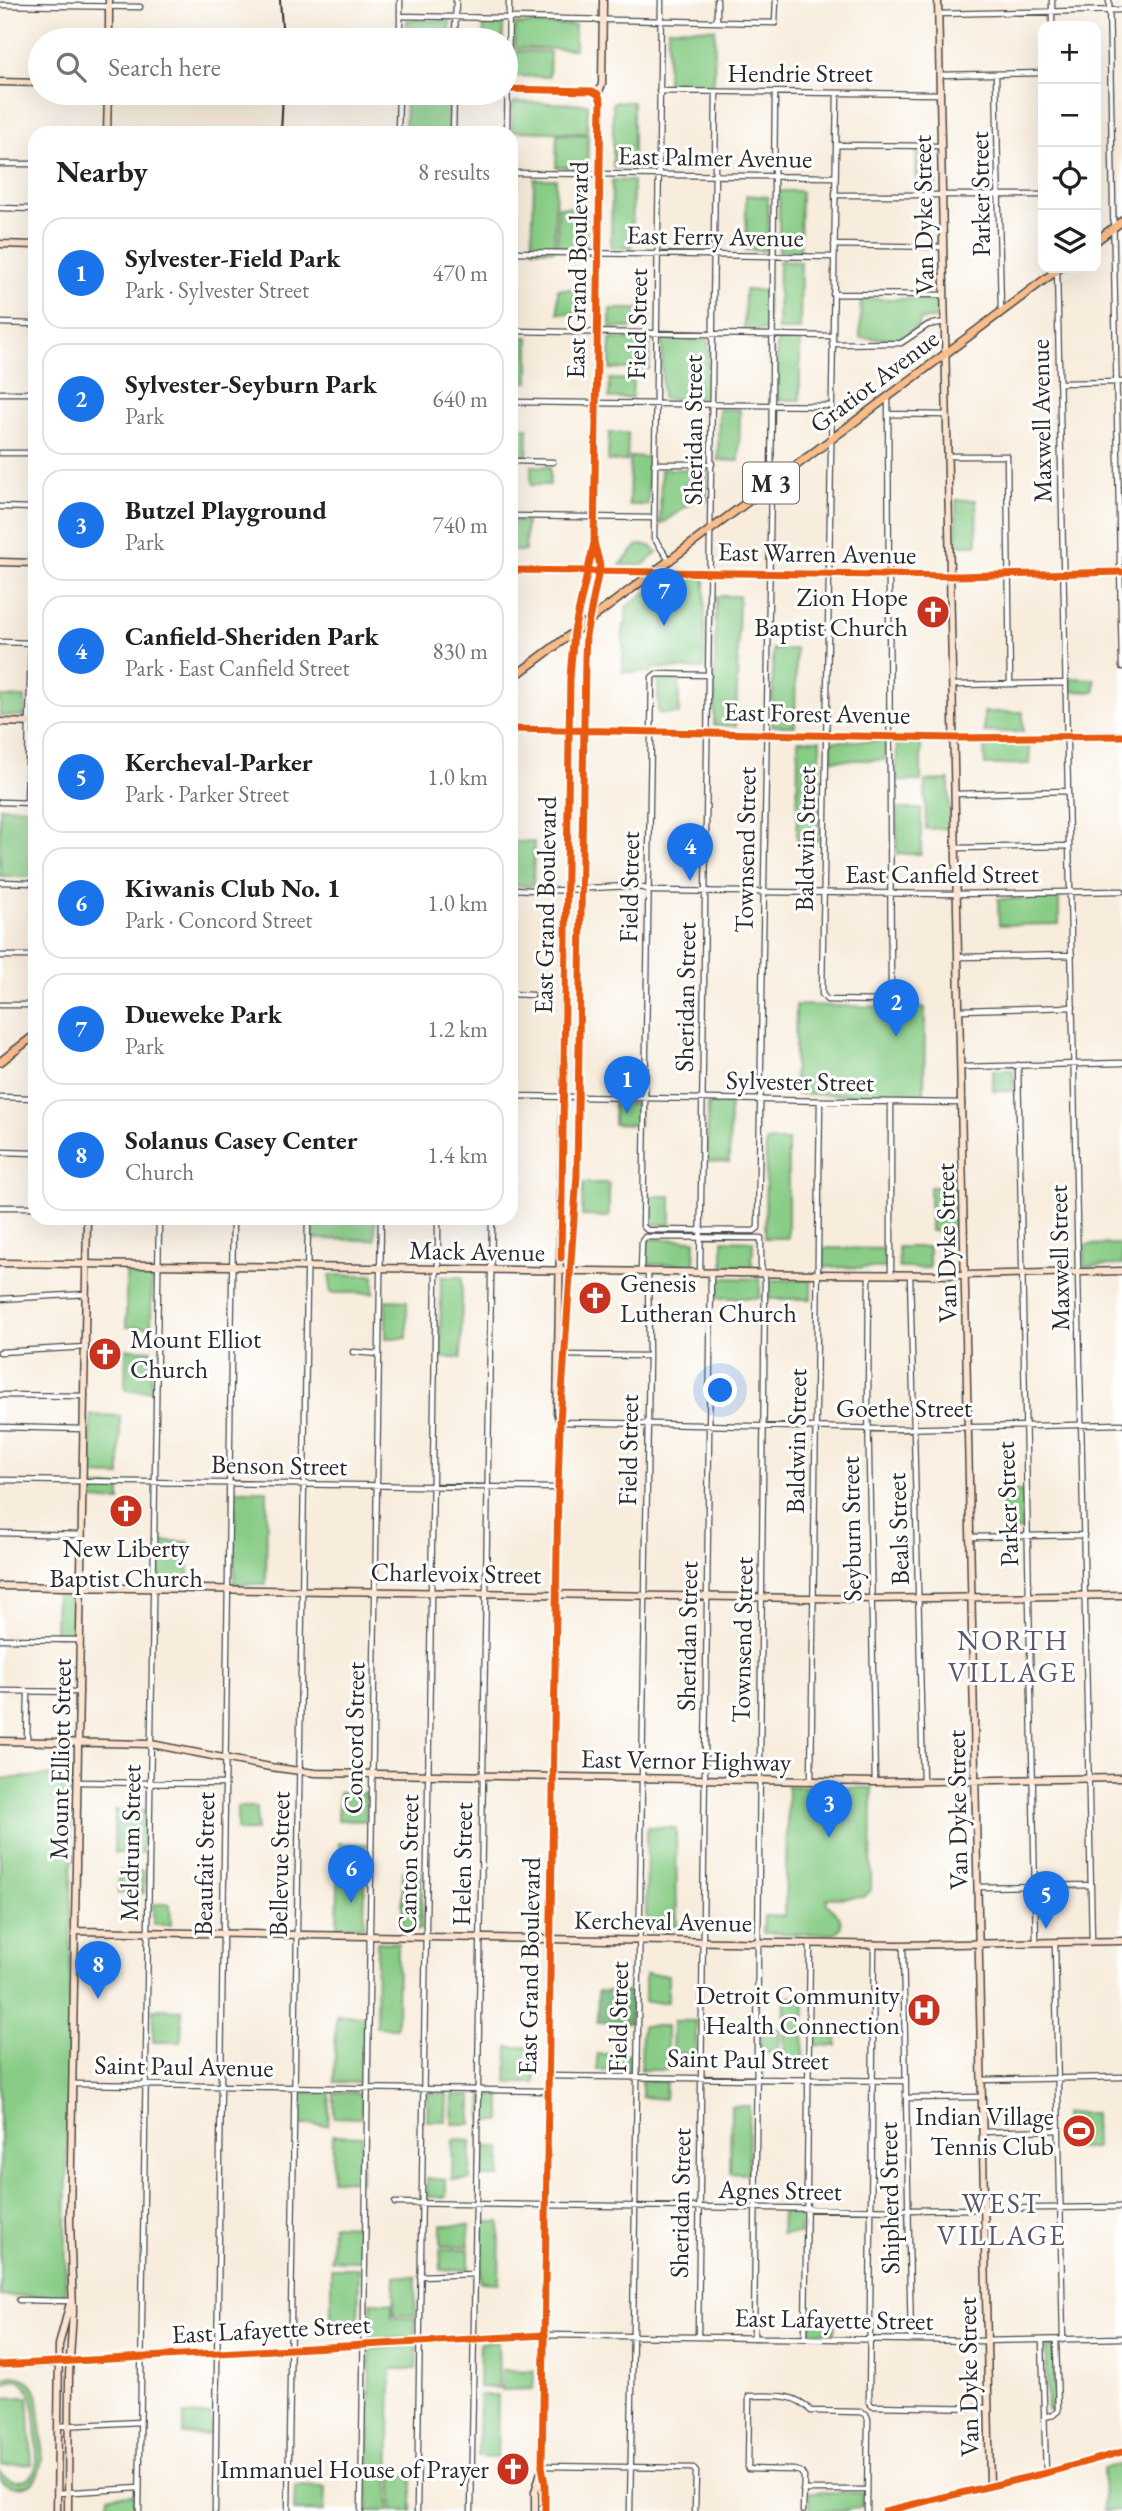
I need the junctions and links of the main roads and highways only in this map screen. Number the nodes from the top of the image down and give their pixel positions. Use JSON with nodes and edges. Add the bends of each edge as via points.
{"nodes":[{"id":1,"x":603,"y":0,"type":"edge"},
{"id":2,"x":938,"y":0,"type":"edge"},
{"id":3,"x":109,"y":3,"type":"edge"},
{"id":4,"x":108,"y":28,"type":"edge"},
{"id":5,"x":0,"y":82,"type":"edge"},
{"id":6,"x":28,"y":83,"type":"edge"},
{"id":7,"x":518,"y":89,"type":"edge"},
{"id":8,"x":598,"y":94,"type":"junction"},
{"id":9,"x":107,"y":105,"type":"edge"},
{"id":10,"x":107,"y":126,"type":"edge"},
{"id":11,"x":1122,"y":221,"type":"edge"},
{"id":12,"x":1101,"y":237,"type":"edge"},
{"id":13,"x":0,"y":244,"type":"edge"},
{"id":14,"x":28,"y":244,"type":"edge"},
{"id":15,"x":1052,"y":273,"type":"edge"},
{"id":16,"x":946,"y":353,"type":"junction"},
{"id":17,"x":594,"y":542,"type":"junction"},
{"id":18,"x":0,"y":562,"type":"edge"},
{"id":19,"x":28,"y":563,"type":"edge"},
{"id":20,"x":518,"y":570,"type":"edge"},
{"id":21,"x":599,"y":571,"type":"junction"},
{"id":22,"x":586,"y":572,"type":"junction"},
{"id":23,"x":1121,"y":572,"type":"edge"},
{"id":24,"x":653,"y":573,"type":"junction"},
{"id":25,"x":951,"y":575,"type":"junction"},
{"id":26,"x":583,"y":587,"type":"junction"},
{"id":27,"x":596,"y":590,"type":"junction"},
{"id":28,"x":590,"y":620,"type":"junction"},
{"id":29,"x":574,"y":631,"type":"junction"},
{"id":30,"x":571,"y":650,"type":"junction"},
{"id":31,"x":585,"y":653,"type":"junction"},
{"id":32,"x":518,"y":673,"type":"edge"},
{"id":33,"x":570,"y":677,"type":"junction"},
{"id":34,"x":585,"y":680,"type":"junction"},
{"id":35,"x":0,"y":722,"type":"edge"},
{"id":36,"x":28,"y":723,"type":"edge"},
{"id":37,"x":518,"y":729,"type":"edge"},
{"id":38,"x":569,"y":730,"type":"junction"},
{"id":39,"x":584,"y":730,"type":"junction"},
{"id":40,"x":1122,"y":736,"type":"edge"},
{"id":41,"x":954,"y":738,"type":"junction"},
{"id":42,"x":569,"y":752,"type":"junction"},
{"id":43,"x":583,"y":754,"type":"junction"},
{"id":44,"x":28,"y":1040,"type":"edge"},
{"id":45,"x":0,"y":1062,"type":"edge"},
{"id":46,"x":577,"y":1174,"type":"junction"},
{"id":47,"x":562,"y":1177,"type":"junction"},
{"id":48,"x":87,"y":1225,"type":"edge"},
{"id":49,"x":0,"y":1263,"type":"edge"},
{"id":50,"x":87,"y":1264,"type":"junction"},
{"id":51,"x":561,"y":1271,"type":"junction"},
{"id":52,"x":571,"y":1271,"type":"junction"},
{"id":53,"x":1122,"y":1271,"type":"edge"},
{"id":54,"x":966,"y":1275,"type":"junction"},
{"id":55,"x":562,"y":1354,"type":"junction"},
{"id":56,"x":0,"y":1586,"type":"edge"},
{"id":57,"x":82,"y":1587,"type":"junction"},
{"id":58,"x":556,"y":1594,"type":"junction"},
{"id":59,"x":1122,"y":1595,"type":"edge"},
{"id":60,"x":972,"y":1598,"type":"junction"},
{"id":61,"x":0,"y":1741,"type":"edge"},
{"id":62,"x":79,"y":1742,"type":"junction"},
{"id":63,"x":553,"y":1777,"type":"junction"},
{"id":64,"x":1122,"y":1778,"type":"edge"},
{"id":65,"x":975,"y":1781,"type":"junction"},
{"id":66,"x":76,"y":1931,"type":"junction"},
{"id":67,"x":551,"y":1938,"type":"junction"},
{"id":68,"x":1122,"y":1941,"type":"edge"},
{"id":69,"x":979,"y":1942,"type":"junction"},
{"id":70,"x":71,"y":2301,"type":"junction"},
{"id":71,"x":60,"y":2341,"type":"junction"},
{"id":72,"x":71,"y":2341,"type":"junction"},
{"id":73,"x":70,"y":2362,"type":"junction"},
{"id":74,"x":59,"y":2363,"type":"junction"},
{"id":75,"x":0,"y":2365,"type":"edge"},
{"id":76,"x":59,"y":2373,"type":"junction"},
{"id":77,"x":69,"y":2374,"type":"junction"},
{"id":78,"x":1122,"y":2452,"type":"edge"},
{"id":79,"x":542,"y":2466,"type":"junction"},
{"id":80,"x":990,"y":2486,"type":"junction"},
{"id":81,"x":545,"y":2509,"type":"edge"},
{"id":82,"x":535,"y":2510,"type":"edge"},
{"id":83,"x":57,"y":2511,"type":"edge"},
{"id":84,"x":68,"y":2511,"type":"edge"},
{"id":85,"x":885,"y":2511,"type":"edge"}],
"edges":[{"from":1,"to":8,"type":"main road","name":"East Grand Boulevard"},
{"from":2,"to":16,"type":"main road","name":"Van Dyke Street"},
{"from":3,"to":4,"type":"main road"},
{"from":5,"to":6,"type":"main road"},
{"from":7,"to":8,"type":"main road"},
{"from":8,"to":17,"type":"main road","name":"East Grand Boulevard"},
{"from":9,"to":10,"type":"main road"},
{"from":11,"to":12,"type":"main road"},
{"from":13,"to":14,"type":"main road"},
{"from":15,"to":16,"type":"main road","name":"Gratiot Avenue","number":"M 3"},
{"from":16,"to":24,"type":"main road","name":"Gratiot Avenue","number":"M 3"},
{"from":16,"to":25,"type":"main road","name":"Van Dyke Street"},
{"from":17,"to":21,"type":"main road","name":"East Grand Boulevard"},
{"from":17,"to":22,"type":"main road","name":"East Grand Boulevard"},
{"from":18,"to":19,"type":"main road"},
{"from":20,"to":22,"type":"main road","name":"East Warren Avenue"},
{"from":21,"to":22,"type":"main road","name":"East Warren Avenue"},
{"from":21,"to":24,"type":"main road","name":"East Warren Avenue"},
{"from":21,"to":27,"type":"main road","name":"East Grand Boulevard"},
{"from":22,"to":26,"type":"main road","name":"East Grand Boulevard"},
{"from":23,"to":25,"type":"main road","name":"East Warren Avenue"},
{"from":24,"to":25,"type":"main road","name":"East Warren Avenue"},
{"from":24,"to":28,"type":"main road","name":"Gratiot Avenue","number":"M 3"},
{"from":25,"to":41,"type":"main road","name":"Van Dyke Street"},
{"from":26,"to":27,"type":"main road","via":[[590,584]]},
{"from":26,"to":29,"type":"main road","name":"East Grand Boulevard"},
{"from":27,"to":28,"type":"main road","name":"East Grand Boulevard"},
{"from":28,"to":29,"type":"main road","name":"Gratiot Avenue","number":"M 3"},
{"from":28,"to":31,"type":"main road","name":"East Grand Boulevard"},
{"from":29,"to":30,"type":"main road","name":"East Grand Boulevard"},
{"from":29,"to":32,"type":"main road","name":"Gratiot Avenue","number":"M 3"},
{"from":30,"to":31,"type":"main road"},
{"from":30,"to":33,"type":"main road","name":"East Grand Boulevard"},
{"from":31,"to":34,"type":"main road","name":"East Grand Boulevard"},
{"from":33,"to":34,"type":"main road"},
{"from":33,"to":38,"type":"main road","name":"East Grand Boulevard"},
{"from":34,"to":39,"type":"main road","name":"East Grand Boulevard"},
{"from":35,"to":36,"type":"main road"},
{"from":37,"to":38,"type":"main road","name":"East Forest Avenue"},
{"from":38,"to":39,"type":"main road","name":"East Forest Avenue"},
{"from":38,"to":42,"type":"main road","name":"East Grand Boulevard"},
{"from":39,"to":41,"type":"main road","name":"East Forest Avenue"},
{"from":39,"to":43,"type":"main road","name":"East Grand Boulevard"},
{"from":40,"to":41,"type":"main road","name":"East Forest Avenue"},
{"from":41,"to":54,"type":"main road","name":"Van Dyke Street"},
{"from":42,"to":43,"type":"main road"},
{"from":42,"to":47,"type":"main road","name":"East Grand Boulevard"},
{"from":43,"to":46,"type":"main road","name":"East Grand Boulevard"},
{"from":44,"to":45,"type":"main road"},
{"from":46,"to":47,"type":"main road","via":[[569,1180]]},
{"from":46,"to":52,"type":"main road","name":"East Grand Boulevard"},
{"from":47,"to":51,"type":"main road","name":"East Grand Boulevard"},
{"from":48,"to":50,"type":"main road","name":"Mount Elliott Street"},
{"from":49,"to":50,"type":"main road","name":"Mack Avenue"},
{"from":50,"to":51,"type":"main road","name":"Mack Avenue"},
{"from":50,"to":57,"type":"main road","name":"Mount Elliott Street"},
{"from":51,"to":52,"type":"main road","name":"Mack Avenue"},
{"from":51,"to":55,"type":"main road","name":"East Grand Boulevard"},
{"from":52,"to":54,"type":"main road","name":"Mack Avenue"},
{"from":52,"to":55,"type":"main road","name":"East Grand Boulevard"},
{"from":53,"to":54,"type":"main road","name":"Mack Avenue"},
{"from":54,"to":60,"type":"main road","name":"Van Dyke Street"},
{"from":55,"to":58,"type":"main road","name":"East Grand Boulevard"},
{"from":56,"to":57,"type":"main road","name":"Charlevoix Street"},
{"from":57,"to":58,"type":"main road","name":"Charlevoix Street"},
{"from":57,"to":62,"type":"main road","name":"Mount Elliott Street"},
{"from":58,"to":60,"type":"main road","name":"Charlevoix Street"},
{"from":58,"to":63,"type":"main road","name":"East Grand Boulevard"},
{"from":59,"to":60,"type":"main road","name":"Charlevoix Street"},
{"from":60,"to":65,"type":"main road","name":"Van Dyke Street"},
{"from":61,"to":62,"type":"main road","name":"East Vernor Highway"},
{"from":62,"to":63,"type":"main road","name":"East Vernor Highway","via":[[151,1744],[299,1772]]},
{"from":62,"to":66,"type":"main road","name":"Mount Elliott Street"},
{"from":63,"to":65,"type":"main road","name":"East Vernor Highway"},
{"from":63,"to":67,"type":"main road","name":"East Grand Boulevard"},
{"from":64,"to":65,"type":"main road","name":"East Vernor Highway"},
{"from":65,"to":69,"type":"main road","name":"Van Dyke Street"},
{"from":66,"to":67,"type":"main road","name":"Kercheval Avenue"},
{"from":66,"to":70,"type":"main road","name":"Mount Elliott Street"},
{"from":67,"to":69,"type":"main road","name":"Kercheval Avenue","via":[[903,1945]]},
{"from":67,"to":79,"type":"main road","name":"East Grand Boulevard"},
{"from":68,"to":69,"type":"main road","name":"Kercheval Avenue"},
{"from":69,"to":80,"type":"main road","name":"Van Dyke Street"},
{"from":70,"to":71,"type":"main road","name":"Mount Elliott Street"},
{"from":70,"to":72,"type":"main road","name":"Mount Elliott Street"},
{"from":71,"to":72,"type":"main road"},
{"from":71,"to":74,"type":"main road","name":"Mount Elliott Street"},
{"from":72,"to":73,"type":"main road","name":"Mount Elliott Street"},
{"from":73,"to":74,"type":"main road","name":"East Lafayette Street"},
{"from":73,"to":77,"type":"main road","name":"Mount Elliott Street"},
{"from":74,"to":75,"type":"main road","name":"East Lafayette Street"},
{"from":74,"to":76,"type":"main road","name":"Mount Elliott Street"},
{"from":76,"to":77,"type":"main road"},
{"from":76,"to":83,"type":"main road","name":"Mount Elliott Street"},
{"from":77,"to":84,"type":"main road","name":"Mount Elliott Street"},
{"from":78,"to":80,"type":"main road"},
{"from":79,"to":81,"type":"main road","name":"East Grand Boulevard"},
{"from":79,"to":82,"type":"main road","name":"East Grand Boulevard"},
{"from":80,"to":85,"type":"main road"},
{"from":81,"to":82,"type":"main road","via":[[544,2502],[538,2501]]}]}
